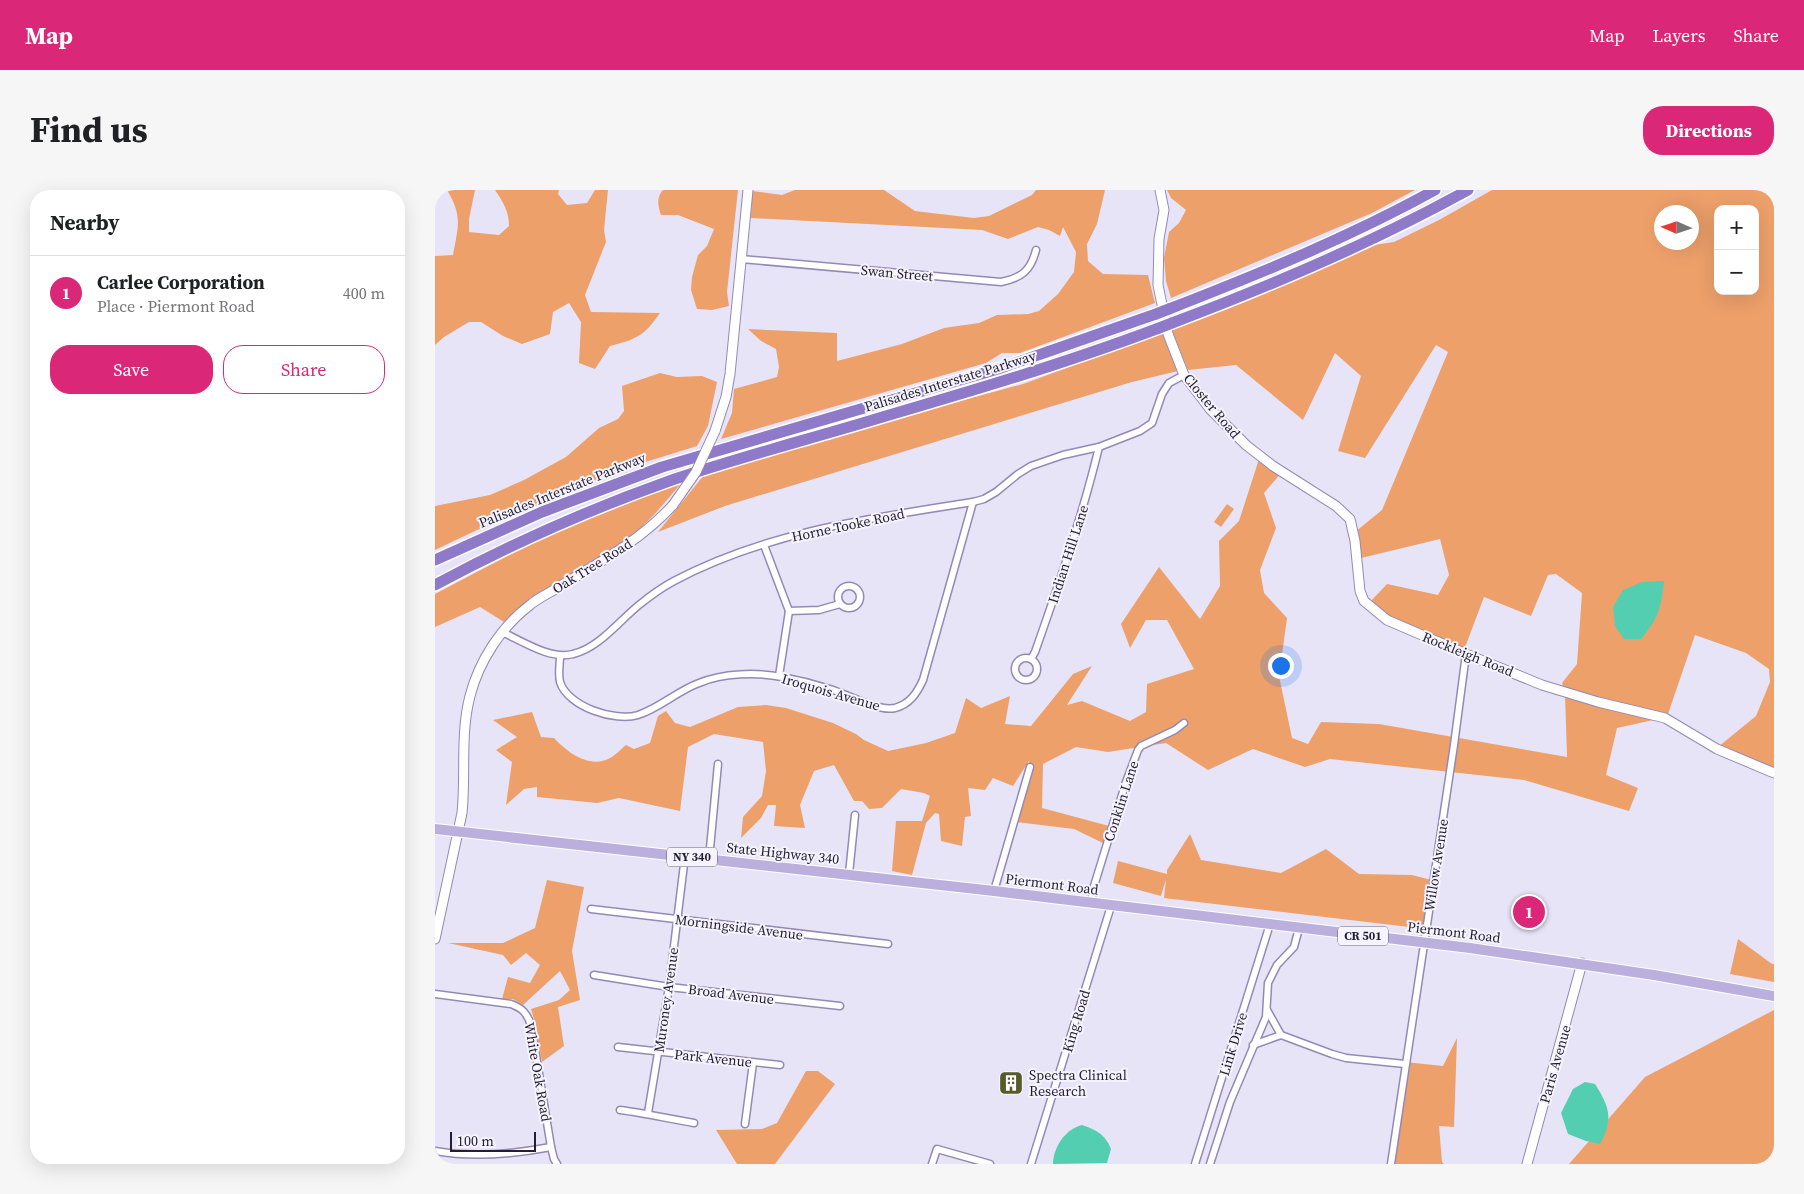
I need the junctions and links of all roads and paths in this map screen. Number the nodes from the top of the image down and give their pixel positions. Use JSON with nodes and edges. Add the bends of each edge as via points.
{"nodes":[{"id":1,"x":748,"y":190,"type":"edge"},
{"id":2,"x":1160,"y":190,"type":"edge"},
{"id":3,"x":1435,"y":190,"type":"edge"},
{"id":4,"x":1468,"y":190,"type":"edge"},
{"id":5,"x":1036,"y":250,"type":"dead end"},
{"id":6,"x":741,"y":259,"type":"junction"},
{"id":7,"x":1183,"y":375,"type":"junction"},
{"id":8,"x":1246,"y":445,"type":"joint"},
{"id":9,"x":1099,"y":447,"type":"junction"},
{"id":10,"x":973,"y":502,"type":"junction"},
{"id":11,"x":763,"y":545,"type":"junction"},
{"id":12,"x":435,"y":560,"type":"edge"},
{"id":13,"x":435,"y":586,"type":"edge"},
{"id":14,"x":840,"y":604,"type":"dead end"},
{"id":15,"x":789,"y":611,"type":"junction"},
{"id":16,"x":502,"y":632,"type":"junction"},
{"id":17,"x":1466,"y":654,"type":"junction"},
{"id":18,"x":560,"y":656,"type":"junction"},
{"id":19,"x":1031,"y":659,"type":"dead end"},
{"id":20,"x":779,"y":676,"type":"junction"},
{"id":21,"x":1184,"y":724,"type":"dead end"},
{"id":22,"x":719,"y":764,"type":"dead end"},
{"id":23,"x":1030,"y":767,"type":"dead end"},
{"id":24,"x":1774,"y":773,"type":"edge"},
{"id":25,"x":855,"y":815,"type":"dead end"},
{"id":26,"x":435,"y":829,"type":"edge"},
{"id":27,"x":460,"y":831,"type":"junction"},
{"id":28,"x":685,"y":856,"type":"junction"},
{"id":29,"x":709,"y":859,"type":"junction"},
{"id":30,"x":849,"y":874,"type":"junction"},
{"id":31,"x":949,"y":886,"type":"joint"},
{"id":32,"x":994,"y":891,"type":"junction"},
{"id":33,"x":1091,"y":903,"type":"junction"},
{"id":34,"x":1111,"y":906,"type":"junction"},
{"id":35,"x":591,"y":908,"type":"dead end"},
{"id":36,"x":677,"y":920,"type":"junction"},
{"id":37,"x":1270,"y":924,"type":"junction"},
{"id":38,"x":1299,"y":928,"type":"junction"},
{"id":39,"x":435,"y":939,"type":"edge"},
{"id":40,"x":1423,"y":942,"type":"junction"},
{"id":41,"x":888,"y":944,"type":"dead end"},
{"id":42,"x":1582,"y":963,"type":"junction"},
{"id":43,"x":594,"y":974,"type":"dead end"},
{"id":44,"x":669,"y":987,"type":"junction"},
{"id":45,"x":435,"y":994,"type":"edge"},
{"id":46,"x":1774,"y":996,"type":"edge"},
{"id":47,"x":840,"y":1006,"type":"dead end"},
{"id":48,"x":1267,"y":1009,"type":"junction"},
{"id":49,"x":1281,"y":1035,"type":"junction"},
{"id":50,"x":1253,"y":1045,"type":"junction"},
{"id":51,"x":617,"y":1047,"type":"dead end"},
{"id":52,"x":659,"y":1052,"type":"junction"},
{"id":53,"x":753,"y":1062,"type":"junction"},
{"id":54,"x":1405,"y":1064,"type":"junction"},
{"id":55,"x":780,"y":1065,"type":"dead end"},
{"id":56,"x":620,"y":1110,"type":"dead end"},
{"id":57,"x":648,"y":1114,"type":"junction"},
{"id":58,"x":694,"y":1123,"type":"dead end"},
{"id":59,"x":745,"y":1124,"type":"dead end"},
{"id":60,"x":551,"y":1147,"type":"junction"},
{"id":61,"x":435,"y":1151,"type":"edge"},
{"id":62,"x":557,"y":1164,"type":"edge"},
{"id":63,"x":931,"y":1164,"type":"edge"},
{"id":64,"x":990,"y":1164,"type":"edge"},
{"id":65,"x":1031,"y":1164,"type":"edge"},
{"id":66,"x":1195,"y":1164,"type":"edge"},
{"id":67,"x":1210,"y":1164,"type":"edge"},
{"id":68,"x":1391,"y":1164,"type":"edge"},
{"id":69,"x":1527,"y":1164,"type":"edge"}],
"edges":[{"from":1,"to":6,"type":"street","name":"Oak Tree Road"},
{"from":2,"to":7,"type":"street","name":"Closter Road","via":[[1164,210],[1159,239],[1158,285],[1168,334]]},
{"from":3,"to":12,"type":"highway","name":"Palisades Interstate Parkway","bridge":true,"via":[[1308,252],[1169,310],[998,369],[642,474],[523,520]]},
{"from":4,"to":13,"type":"highway","name":"Palisades Interstate Parkway","bridge":true,"via":[[1327,258],[1159,328],[1008,380],[714,466],[653,487],[537,534]]},
{"from":5,"to":6,"type":"street","name":"Swan Street","via":[[1029,268],[1013,280],[1001,282]]},
{"from":6,"to":16,"type":"street","name":"Oak Tree Road","bridge":true,"via":[[728,384],[715,432],[700,465],[673,504],[637,538],[531,604]]},
{"from":7,"to":8,"type":"street","name":"Closter Road","via":[[1210,409]]},
{"from":7,"to":9,"type":"street","name":"Horne Tooke Road","via":[[1169,383],[1152,423]]},
{"from":8,"to":17,"type":"street","name":"Rockleigh Road","via":[[1350,519],[1360,591],[1365,601],[1387,620]]},
{"from":9,"to":10,"type":"street","name":"Horne Tooke Road","via":[[1031,466],[996,492]]},
{"from":9,"to":19,"type":"street","name":"Indian Hill Lane","via":[[1063,572]]},
{"from":10,"to":11,"type":"street","name":"Horne Tooke Road","via":[[871,518]]},
{"from":10,"to":20,"type":"street","name":"Iroquois Avenue","via":[[923,680],[912,699],[894,708],[882,708],[829,688]]},
{"from":11,"to":15,"type":"street"},
{"from":11,"to":18,"type":"street","name":"Horne Tooke Road","via":[[674,581],[639,604],[594,644]]},
{"from":14,"to":15,"type":"street","via":[[819,610]]},
{"from":15,"to":20,"type":"street"},
{"from":16,"to":18,"type":"street"},
{"from":16,"to":27,"type":"street","name":"Oak Tree Road","via":[[479,671],[465,718]]},
{"from":17,"to":24,"type":"street","name":"Rockleigh Road","via":[[1542,686],[1665,718],[1717,749]]},
{"from":17,"to":40,"type":"street","name":"Willow Avenue","via":[[1455,745]]},
{"from":18,"to":20,"type":"street","name":"Iroquois Avenue","via":[[560,683],[575,702],[605,715],[621,717],[650,711],[699,683],[718,678]]},
{"from":21,"to":33,"type":"street","name":"Conklin Lane","via":[[1138,750]]},
{"from":22,"to":29,"type":"street"},
{"from":23,"to":32,"type":"street"},
{"from":25,"to":30,"type":"street"},
{"from":26,"to":27,"type":"main road","name":"State Highway 340","number":"NY 340"},
{"from":27,"to":28,"type":"main road","name":"State Highway 340","number":"NY 340"},
{"from":27,"to":39,"type":"street","name":"Oak Tree Road"},
{"from":28,"to":29,"type":"main road","name":"State Highway 340","number":"NY 340"},
{"from":28,"to":36,"type":"street","name":"Muroney Avenue"},
{"from":29,"to":30,"type":"main road","name":"State Highway 340","number":"NY 340"},
{"from":30,"to":31,"type":"main road","name":"State Highway 340","number":"NY 340"},
{"from":31,"to":32,"type":"main road","name":"Piermont Road","number":"CR 501"},
{"from":32,"to":33,"type":"main road","name":"Piermont Road","number":"CR 501"},
{"from":33,"to":34,"type":"main road","name":"Piermont Road","number":"CR 501"},
{"from":34,"to":37,"type":"main road","name":"Piermont Road","number":"CR 501"},
{"from":34,"to":65,"type":"street","name":"King Road"},
{"from":35,"to":36,"type":"street","name":"Morningside Avenue"},
{"from":36,"to":41,"type":"street","name":"Morningside Avenue"},
{"from":36,"to":44,"type":"street","name":"Muroney Avenue"},
{"from":37,"to":38,"type":"main road","name":"Piermont Road","number":"CR 501"},
{"from":37,"to":66,"type":"street","name":"Link Drive"},
{"from":38,"to":40,"type":"main road","name":"Piermont Road","number":"CR 501"},
{"from":38,"to":48,"type":"street","via":[[1294,947],[1277,965],[1268,983]]},
{"from":40,"to":42,"type":"main road","name":"Piermont Road","number":"CR 501"},
{"from":40,"to":54,"type":"street","name":"Willow Avenue"},
{"from":42,"to":46,"type":"main road","name":"Piermont Road","number":"CR 501"},
{"from":42,"to":69,"type":"street","name":"Paris Avenue"},
{"from":43,"to":44,"type":"street","name":"Broad Avenue"},
{"from":44,"to":47,"type":"street","name":"Broad Avenue"},
{"from":44,"to":52,"type":"street","name":"Muroney Avenue"},
{"from":45,"to":60,"type":"street","name":"White Oak Road","via":[[511,1004],[520,1007],[527,1015]]},
{"from":48,"to":49,"type":"street"},
{"from":48,"to":50,"type":"street"},
{"from":49,"to":50,"type":"street"},
{"from":49,"to":54,"type":"street","via":[[1332,1054]]},
{"from":50,"to":67,"type":"street"},
{"from":51,"to":52,"type":"street","name":"Park Avenue"},
{"from":52,"to":53,"type":"street","name":"Park Avenue"},
{"from":52,"to":57,"type":"street","name":"Muroney Avenue"},
{"from":53,"to":55,"type":"street","name":"Park Avenue"},
{"from":53,"to":59,"type":"street"},
{"from":54,"to":68,"type":"street","name":"Willow Avenue"},
{"from":56,"to":57,"type":"street"},
{"from":57,"to":58,"type":"street"},
{"from":60,"to":61,"type":"street","via":[[466,1155]]},
{"from":60,"to":62,"type":"street","name":"White Oak Road"},
{"from":63,"to":64,"type":"street","via":[[937,1148]]}]}
